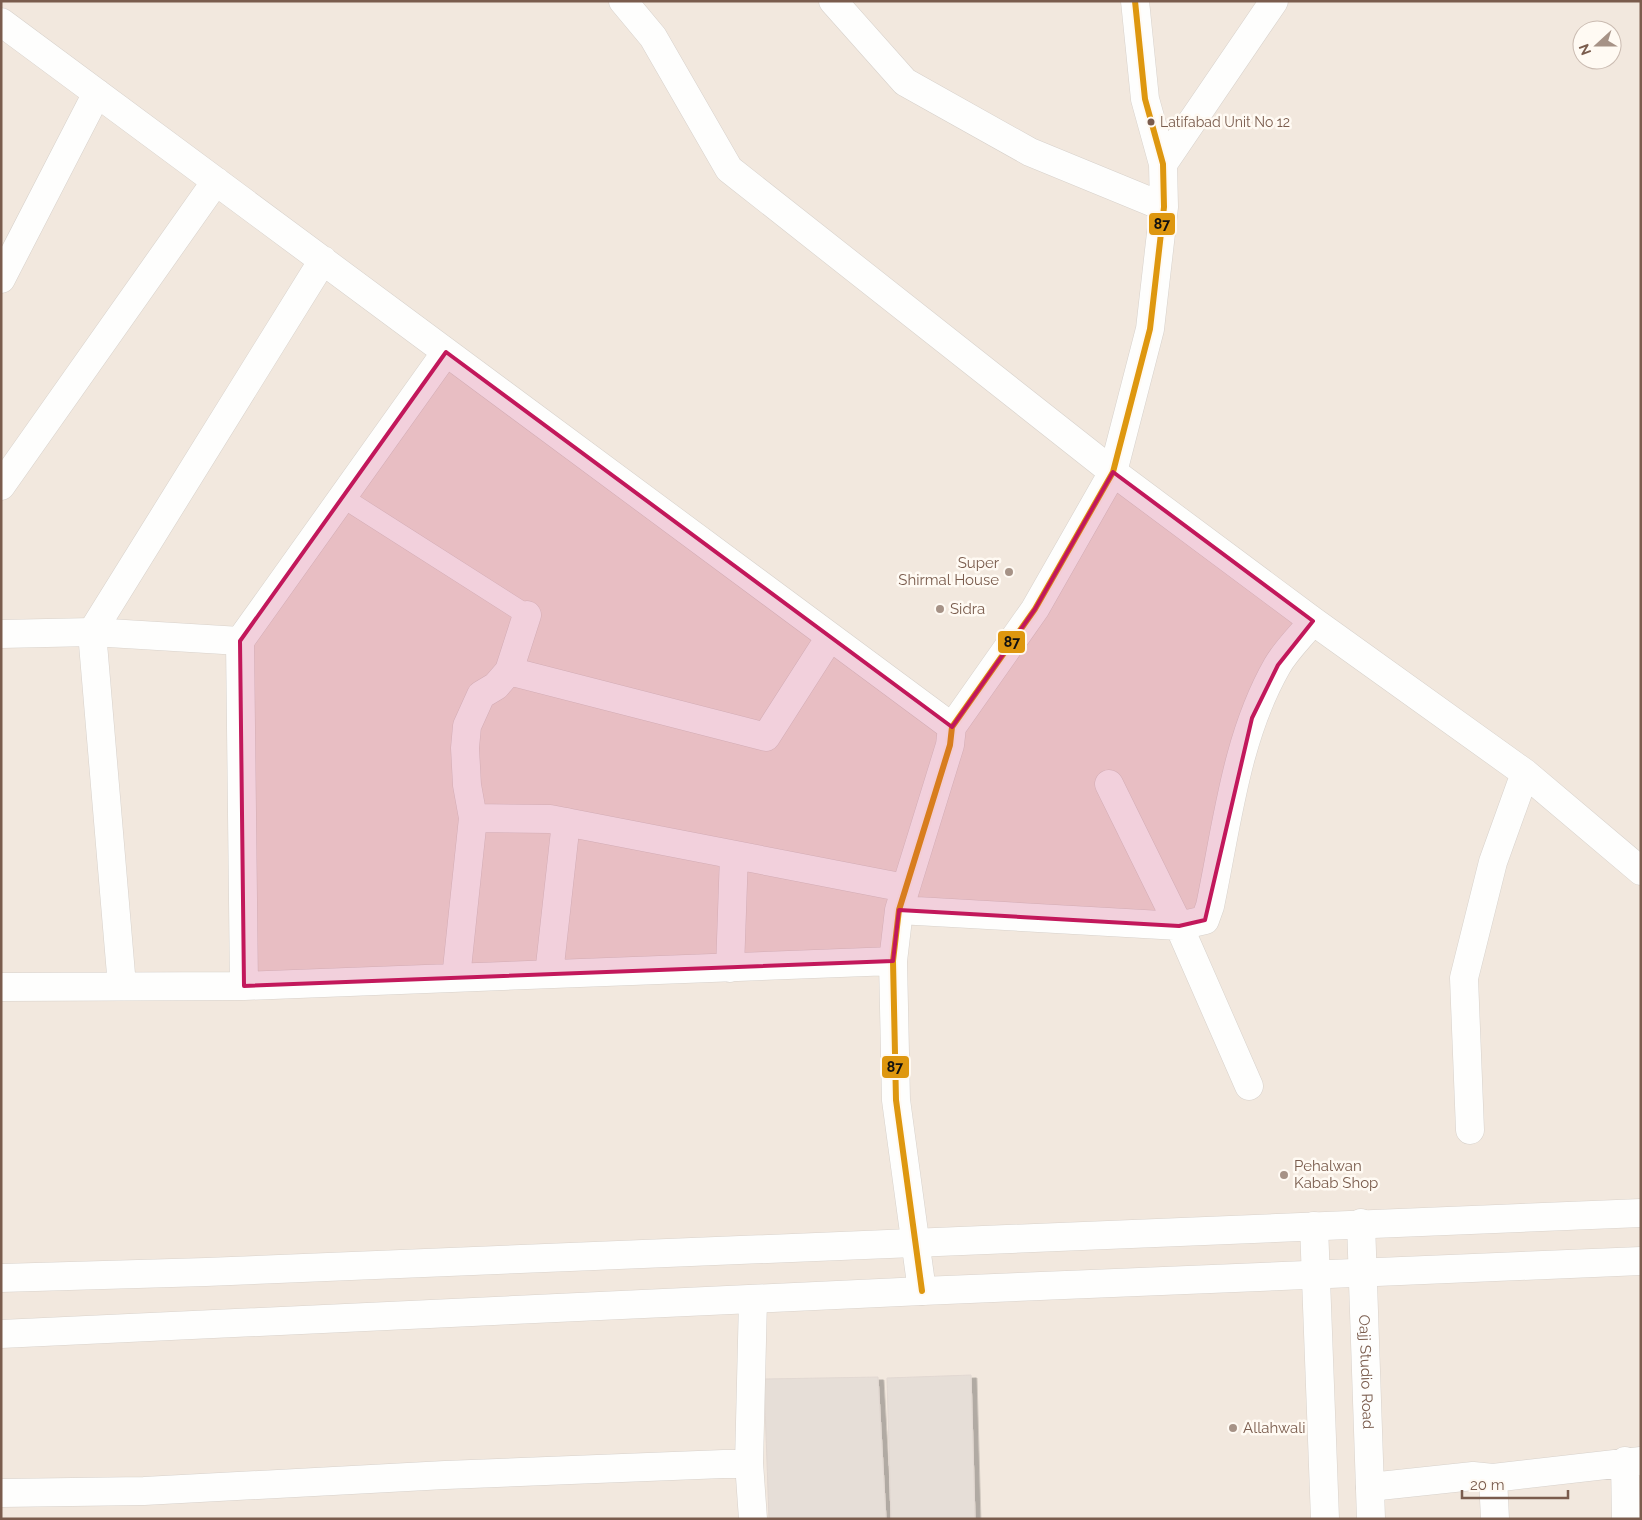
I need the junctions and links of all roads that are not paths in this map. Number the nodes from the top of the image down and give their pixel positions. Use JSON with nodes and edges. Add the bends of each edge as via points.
{"nodes":[{"id":1,"x":8,"y":1,"type":"edge"},
{"id":2,"x":623,"y":1,"type":"edge"},
{"id":3,"x":833,"y":1,"type":"edge"},
{"id":4,"x":1135,"y":1,"type":"edge"},
{"id":5,"x":1274,"y":1,"type":"edge"},
{"id":6,"x":1,"y":12,"type":"edge"},
{"id":7,"x":1,"y":22,"type":"edge"},
{"id":8,"x":97,"y":93,"type":"junction"},
{"id":9,"x":1163,"y":164,"type":"junction"},
{"id":10,"x":216,"y":181,"type":"junction"},
{"id":11,"x":1164,"y":207,"type":"junction"},
{"id":12,"x":323,"y":260,"type":"junction"},
{"id":13,"x":1,"y":279,"type":"edge"},
{"id":14,"x":446,"y":352,"type":"junction"},
{"id":15,"x":1113,"y":472,"type":"junction"},
{"id":16,"x":1,"y":486,"type":"edge"},
{"id":17,"x":342,"y":497,"type":"junction"},
{"id":18,"x":527,"y":615,"type":"joint"},
{"id":19,"x":1313,"y":621,"type":"junction"},
{"id":20,"x":92,"y":632,"type":"junction"},
{"id":21,"x":1,"y":634,"type":"edge"},
{"id":22,"x":830,"y":637,"type":"junction"},
{"id":23,"x":240,"y":641,"type":"junction"},
{"id":24,"x":509,"y":671,"type":"junction"},
{"id":25,"x":952,"y":727,"type":"junction"},
{"id":26,"x":1525,"y":772,"type":"junction"},
{"id":27,"x":1109,"y":784,"type":"dead end"},
{"id":28,"x":473,"y":818,"type":"junction"},
{"id":29,"x":566,"y":822,"type":"junction"},
{"id":30,"x":734,"y":855,"type":"junction"},
{"id":31,"x":1641,"y":871,"type":"edge"},
{"id":32,"x":902,"y":899,"type":"junction"},
{"id":33,"x":1179,"y":926,"type":"junction"},
{"id":34,"x":893,"y":962,"type":"junction"},
{"id":35,"x":730,"y":968,"type":"junction"},
{"id":36,"x":548,"y":974,"type":"junction"},
{"id":37,"x":456,"y":978,"type":"junction"},
{"id":38,"x":122,"y":986,"type":"junction"},
{"id":39,"x":244,"y":986,"type":"junction"},
{"id":40,"x":1,"y":987,"type":"edge"},
{"id":41,"x":1249,"y":1086,"type":"dead end"},
{"id":42,"x":1470,"y":1130,"type":"dead end"},
{"id":43,"x":1641,"y":1213,"type":"edge"},
{"id":44,"x":1361,"y":1224,"type":"junction"},
{"id":45,"x":1314,"y":1226,"type":"junction"},
{"id":46,"x":915,"y":1242,"type":"junction"},
{"id":47,"x":1641,"y":1261,"type":"edge"},
{"id":48,"x":1362,"y":1271,"type":"junction"},
{"id":49,"x":1316,"y":1274,"type":"junction"},
{"id":50,"x":1,"y":1278,"type":"edge"},
{"id":51,"x":922,"y":1291,"type":"junction"},
{"id":52,"x":753,"y":1300,"type":"junction"},
{"id":53,"x":1,"y":1334,"type":"edge"},
{"id":54,"x":1633,"y":1461,"type":"edge"},
{"id":55,"x":749,"y":1463,"type":"junction"},
{"id":56,"x":1493,"y":1478,"type":"junction"},
{"id":57,"x":1370,"y":1487,"type":"junction"},
{"id":58,"x":1,"y":1493,"type":"edge"},
{"id":59,"x":754,"y":1519,"type":"edge"},
{"id":60,"x":1326,"y":1519,"type":"edge"},
{"id":61,"x":1371,"y":1519,"type":"edge"},
{"id":62,"x":1494,"y":1519,"type":"edge"},
{"id":63,"x":1626,"y":1519,"type":"edge"}],
"edges":[{"from":1,"to":6,"type":"street"},
{"from":2,"to":15,"type":"street","via":[[654,37],[729,169]]},
{"from":3,"to":11,"type":"street","via":[[904,82],[1030,152]]},
{"from":4,"to":9,"type":"street","via":[[1145,100]]},
{"from":5,"to":9,"type":"street"},
{"from":7,"to":8,"type":"street"},
{"from":8,"to":10,"type":"street"},
{"from":8,"to":13,"type":"street"},
{"from":9,"to":11,"type":"street"},
{"from":10,"to":12,"type":"street"},
{"from":10,"to":16,"type":"street"},
{"from":11,"to":15,"type":"street","via":[[1150,329]]},
{"from":12,"to":14,"type":"street"},
{"from":12,"to":20,"type":"street"},
{"from":14,"to":17,"type":"street"},
{"from":14,"to":22,"type":"street"},
{"from":15,"to":19,"type":"street"},
{"from":15,"to":25,"type":"street","via":[[1035,609]]},
{"from":17,"to":18,"type":"lane"},
{"from":17,"to":23,"type":"street"},
{"from":18,"to":24,"type":"street"},
{"from":19,"to":26,"type":"street"},
{"from":19,"to":33,"type":"street","via":[[1278,664],[1252,718],[1205,920]]},
{"from":20,"to":21,"type":"street"},
{"from":20,"to":23,"type":"street"},
{"from":20,"to":38,"type":"street"},
{"from":22,"to":24,"type":"street","via":[[766,737]]},
{"from":22,"to":25,"type":"street"},
{"from":23,"to":39,"type":"street"},
{"from":24,"to":28,"type":"street","via":[[496,686],[481,695],[467,726],[467,785]]},
{"from":25,"to":32,"type":"street","via":[[950,745]]},
{"from":26,"to":31,"type":"street"},
{"from":26,"to":42,"type":"street","via":[[1493,862],[1464,978]]},
{"from":27,"to":33,"type":"street"},
{"from":28,"to":29,"type":"street"},
{"from":28,"to":37,"type":"street"},
{"from":29,"to":30,"type":"street"},
{"from":29,"to":36,"type":"street"},
{"from":30,"to":32,"type":"street"},
{"from":30,"to":35,"type":"street"},
{"from":32,"to":33,"type":"street"},
{"from":32,"to":34,"type":"street"},
{"from":33,"to":41,"type":"street"},
{"from":34,"to":35,"type":"street"},
{"from":34,"to":46,"type":"street","via":[[896,1100]]},
{"from":35,"to":36,"type":"street"},
{"from":36,"to":37,"type":"street"},
{"from":37,"to":39,"type":"street"},
{"from":38,"to":39,"type":"street"},
{"from":38,"to":40,"type":"street"},
{"from":43,"to":44,"type":"street"},
{"from":44,"to":45,"type":"street"},
{"from":44,"to":48,"type":"street","name":"Oajj Studio Road"},
{"from":45,"to":46,"type":"street"},
{"from":45,"to":49,"type":"street"},
{"from":46,"to":50,"type":"street"},
{"from":46,"to":51,"type":"street"},
{"from":47,"to":48,"type":"street"},
{"from":48,"to":49,"type":"street"},
{"from":48,"to":57,"type":"street","name":"Oajj Studio Road"},
{"from":49,"to":51,"type":"street"},
{"from":49,"to":60,"type":"street"},
{"from":51,"to":52,"type":"street"},
{"from":52,"to":53,"type":"street"},
{"from":52,"to":55,"type":"street"},
{"from":54,"to":56,"type":"street"},
{"from":54,"to":63,"type":"street"},
{"from":55,"to":58,"type":"street","via":[[144,1491]]},
{"from":55,"to":59,"type":"street"},
{"from":56,"to":57,"type":"street","via":[[1473,1476]]},
{"from":56,"to":62,"type":"street"},
{"from":57,"to":61,"type":"street","name":"Oajj Studio Road"}]}
